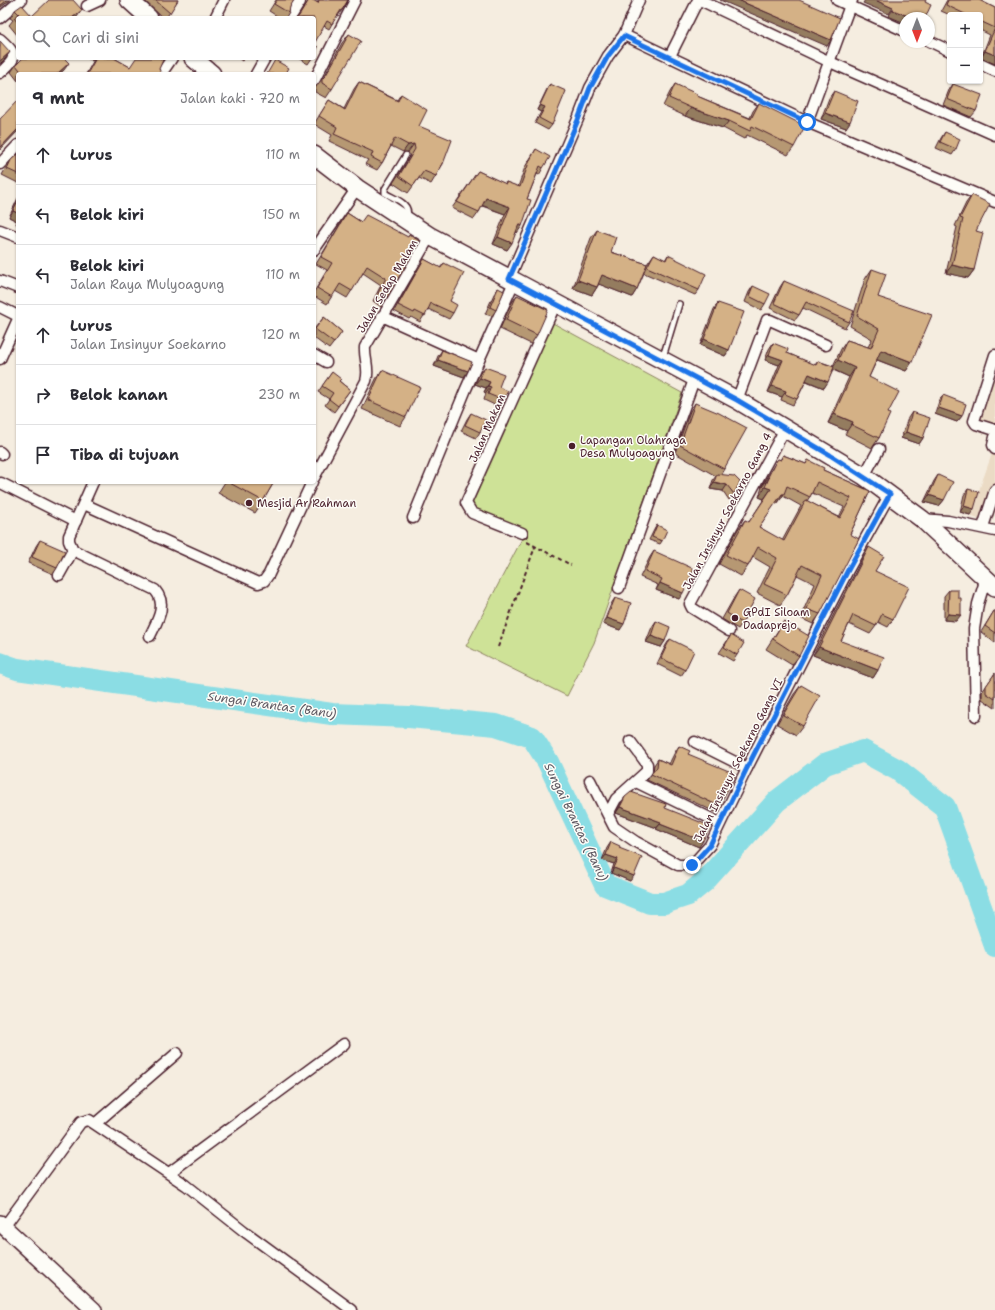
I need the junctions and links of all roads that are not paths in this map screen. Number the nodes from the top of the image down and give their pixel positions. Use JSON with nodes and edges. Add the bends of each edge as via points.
{"nodes":[{"id":1,"x":21,"y":0,"type":"edge"},
{"id":2,"x":100,"y":0,"type":"edge"},
{"id":3,"x":129,"y":0,"type":"edge"},
{"id":4,"x":224,"y":0,"type":"edge"},
{"id":5,"x":355,"y":0,"type":"edge"},
{"id":6,"x":639,"y":0,"type":"edge"},
{"id":7,"x":699,"y":0,"type":"edge"},
{"id":8,"x":837,"y":0,"type":"edge"},
{"id":9,"x":300,"y":2,"type":"dead end"},
{"id":10,"x":851,"y":3,"type":"edge"},
{"id":11,"x":87,"y":6,"type":"dead end"},
{"id":12,"x":147,"y":16,"type":"edge"},
{"id":13,"x":215,"y":16,"type":"edge"},
{"id":14,"x":291,"y":16,"type":"edge"},
{"id":15,"x":0,"y":18,"type":"edge"},
{"id":16,"x":899,"y":28,"type":"edge"},
{"id":17,"x":624,"y":36,"type":"junction"},
{"id":18,"x":0,"y":39,"type":"edge"},
{"id":19,"x":935,"y":44,"type":"edge"},
{"id":20,"x":947,"y":50,"type":"edge"},
{"id":21,"x":669,"y":58,"type":"junction"},
{"id":22,"x":171,"y":60,"type":"edge"},
{"id":23,"x":195,"y":60,"type":"edge"},
{"id":24,"x":265,"y":60,"type":"edge"},
{"id":25,"x":830,"y":62,"type":"junction"},
{"id":26,"x":983,"y":65,"type":"edge"},
{"id":27,"x":995,"y":71,"type":"edge"},
{"id":28,"x":162,"y":72,"type":"edge"},
{"id":29,"x":210,"y":72,"type":"edge"},
{"id":30,"x":257,"y":72,"type":"edge"},
{"id":31,"x":0,"y":73,"type":"edge"},
{"id":32,"x":316,"y":77,"type":"edge"},
{"id":33,"x":807,"y":122,"type":"junction"},
{"id":34,"x":995,"y":135,"type":"edge"},
{"id":35,"x":16,"y":147,"type":"edge"},
{"id":36,"x":406,"y":155,"type":"dead end"},
{"id":37,"x":316,"y":157,"type":"edge"},
{"id":38,"x":0,"y":164,"type":"edge"},
{"id":39,"x":357,"y":188,"type":"junction"},
{"id":40,"x":995,"y":202,"type":"edge"},
{"id":41,"x":405,"y":221,"type":"junction"},
{"id":42,"x":0,"y":230,"type":"edge"},
{"id":43,"x":16,"y":236,"type":"edge"},
{"id":44,"x":430,"y":236,"type":"junction"},
{"id":45,"x":316,"y":247,"type":"edge"},
{"id":46,"x":512,"y":280,"type":"junction"},
{"id":47,"x":0,"y":281,"type":"edge"},
{"id":48,"x":16,"y":287,"type":"edge"},
{"id":49,"x":556,"y":303,"type":"junction"},
{"id":50,"x":679,"y":304,"type":"dead end"},
{"id":51,"x":0,"y":307,"type":"edge"},
{"id":52,"x":382,"y":316,"type":"junction"},
{"id":53,"x":16,"y":317,"type":"edge"},
{"id":54,"x":16,"y":322,"type":"edge"},
{"id":55,"x":826,"y":345,"type":"dead end"},
{"id":56,"x":995,"y":355,"type":"edge"},
{"id":57,"x":316,"y":356,"type":"edge"},
{"id":58,"x":0,"y":358,"type":"edge"},
{"id":59,"x":662,"y":359,"type":"junction"},
{"id":60,"x":479,"y":360,"type":"junction"},
{"id":61,"x":326,"y":362,"type":"dead end"},
{"id":62,"x":694,"y":377,"type":"junction"},
{"id":63,"x":737,"y":400,"type":"junction"},
{"id":64,"x":785,"y":429,"type":"junction"},
{"id":65,"x":995,"y":430,"type":"edge"},
{"id":66,"x":995,"y":437,"type":"edge"},
{"id":67,"x":879,"y":449,"type":"dead end"},
{"id":68,"x":995,"y":449,"type":"edge"},
{"id":69,"x":316,"y":474,"type":"edge"},
{"id":70,"x":864,"y":476,"type":"junction"},
{"id":71,"x":1,"y":483,"type":"edge"},
{"id":72,"x":92,"y":484,"type":"edge"},
{"id":73,"x":311,"y":484,"type":"edge"},
{"id":74,"x":995,"y":490,"type":"edge"},
{"id":75,"x":890,"y":494,"type":"junction"},
{"id":76,"x":84,"y":504,"type":"junction"},
{"id":77,"x":413,"y":518,"type":"dead end"},
{"id":78,"x":922,"y":519,"type":"junction"},
{"id":79,"x":76,"y":521,"type":"junction"},
{"id":80,"x":983,"y":527,"type":"junction"},
{"id":81,"x":995,"y":530,"type":"edge"},
{"id":82,"x":522,"y":533,"type":"road end"},
{"id":83,"x":73,"y":550,"type":"junction"},
{"id":84,"x":59,"y":575,"type":"dead end"},
{"id":85,"x":991,"y":583,"type":"edge"},
{"id":86,"x":618,"y":588,"type":"dead end"},
{"id":87,"x":729,"y":631,"type":"dead end"},
{"id":88,"x":150,"y":636,"type":"dead end"},
{"id":89,"x":976,"y":716,"type":"dead end"},
{"id":90,"x":630,"y":740,"type":"dead end"},
{"id":91,"x":695,"y":742,"type":"dead end"},
{"id":92,"x":747,"y":768,"type":"junction"},
{"id":93,"x":590,"y":780,"type":"dead end"},
{"id":94,"x":636,"y":782,"type":"junction"},
{"id":95,"x":608,"y":814,"type":"junction"},
{"id":96,"x":720,"y":823,"type":"junction"},
{"id":97,"x":344,"y":1044,"type":"dead end"},
{"id":98,"x":178,"y":1053,"type":"dead end"},
{"id":99,"x":96,"y":1123,"type":"junction"},
{"id":100,"x":169,"y":1173,"type":"junction"},
{"id":101,"x":7,"y":1221,"type":"edge"},
{"id":102,"x":94,"y":1310,"type":"edge"},
{"id":103,"x":352,"y":1310,"type":"edge"}],
"edges":[{"from":1,"to":15,"type":"street"},
{"from":2,"to":11,"type":"street"},
{"from":3,"to":12,"type":"main road"},
{"from":4,"to":13,"type":"street"},
{"from":5,"to":32,"type":"street"},
{"from":6,"to":17,"type":"street"},
{"from":7,"to":21,"type":"street"},
{"from":7,"to":25,"type":"street"},
{"from":8,"to":10,"type":"street"},
{"from":9,"to":14,"type":"street"},
{"from":10,"to":16,"type":"street"},
{"from":10,"to":25,"type":"street"},
{"from":17,"to":21,"type":"street"},
{"from":17,"to":46,"type":"street","via":[[608,56],[590,88]]},
{"from":18,"to":31,"type":"street","via":[[9,47],[14,57]]},
{"from":19,"to":20,"type":"street"},
{"from":21,"to":33,"type":"street"},
{"from":22,"to":28,"type":"street"},
{"from":23,"to":29,"type":"main road"},
{"from":24,"to":30,"type":"street"},
{"from":25,"to":33,"type":"street"},
{"from":25,"to":34,"type":"street"},
{"from":26,"to":27,"type":"street"},
{"from":33,"to":40,"type":"street"},
{"from":35,"to":38,"type":"street"},
{"from":36,"to":41,"type":"lane","via":[[385,188],[385,193],[404,204],[407,209]]},
{"from":37,"to":39,"type":"main road"},
{"from":39,"to":41,"type":"main road"},
{"from":39,"to":45,"type":"street"},
{"from":41,"to":44,"type":"main road"},
{"from":42,"to":43,"type":"street"},
{"from":44,"to":46,"type":"main road"},
{"from":44,"to":52,"type":"street","name":"Jalan Sedap Malam"},
{"from":46,"to":49,"type":"main road"},
{"from":46,"to":60,"type":"street"},
{"from":47,"to":48,"type":"street"},
{"from":49,"to":59,"type":"main road"},
{"from":49,"to":82,"type":"street","name":"Jalan Makam","via":[[466,503],[472,513]]},
{"from":50,"to":59,"type":"lane"},
{"from":51,"to":53,"type":"street"},
{"from":52,"to":60,"type":"street"},
{"from":52,"to":69,"type":"street","name":"Jalan Sedap Malam","via":[[365,347],[364,359],[368,370],[366,381]]},
{"from":54,"to":58,"type":"street"},
{"from":55,"to":63,"type":"street","via":[[768,320]]},
{"from":56,"to":65,"type":"street","via":[[974,421]]},
{"from":57,"to":61,"type":"street"},
{"from":59,"to":62,"type":"main road"},
{"from":60,"to":77,"type":"street"},
{"from":62,"to":63,"type":"main road"},
{"from":62,"to":86,"type":"street"},
{"from":63,"to":64,"type":"main road"},
{"from":64,"to":70,"type":"main road"},
{"from":64,"to":87,"type":"street","name":"Jalan Insinyur Soekarno Gang 4","via":[[690,604],[692,608]]},
{"from":66,"to":68,"type":"street"},
{"from":67,"to":70,"type":"street"},
{"from":70,"to":75,"type":"main road"},
{"from":71,"to":79,"type":"street"},
{"from":72,"to":76,"type":"street"},
{"from":73,"to":76,"type":"street","via":[[269,574],[264,581],[258,583]]},
{"from":74,"to":80,"type":"street"},
{"from":75,"to":78,"type":"main road"},
{"from":75,"to":92,"type":"street","name":"Jalan Insinyur Soekarno Gang VI","via":[[848,570]]},
{"from":76,"to":79,"type":"street"},
{"from":78,"to":80,"type":"street"},
{"from":78,"to":85,"type":"main road"},
{"from":79,"to":83,"type":"street","via":[[69,536]]},
{"from":80,"to":81,"type":"street"},
{"from":83,"to":84,"type":"street"},
{"from":83,"to":88,"type":"street","via":[[155,590],[160,596],[162,608]]},
{"from":85,"to":89,"type":"street","via":[[978,604],[974,629]]},
{"from":90,"to":94,"type":"street","via":[[648,767]]},
{"from":91,"to":92,"type":"street"},
{"from":92,"to":96,"type":"street","name":"Jalan Insinyur Soekarno Gang VI"},
{"from":93,"to":95,"type":"street"},
{"from":94,"to":95,"type":"street","via":[[616,799]]},
{"from":94,"to":96,"type":"street"},
{"from":95,"to":96,"type":"street","name":"Jalan Insinyur Soekarno Gang VI","via":[[614,827],[678,865],[692,865],[710,845]]},
{"from":97,"to":100,"type":"street"},
{"from":98,"to":99,"type":"street"},
{"from":99,"to":100,"type":"street"},
{"from":99,"to":101,"type":"street","via":[[86,1120],[81,1122]]},
{"from":100,"to":103,"type":"street"},
{"from":101,"to":102,"type":"main road"}]}
